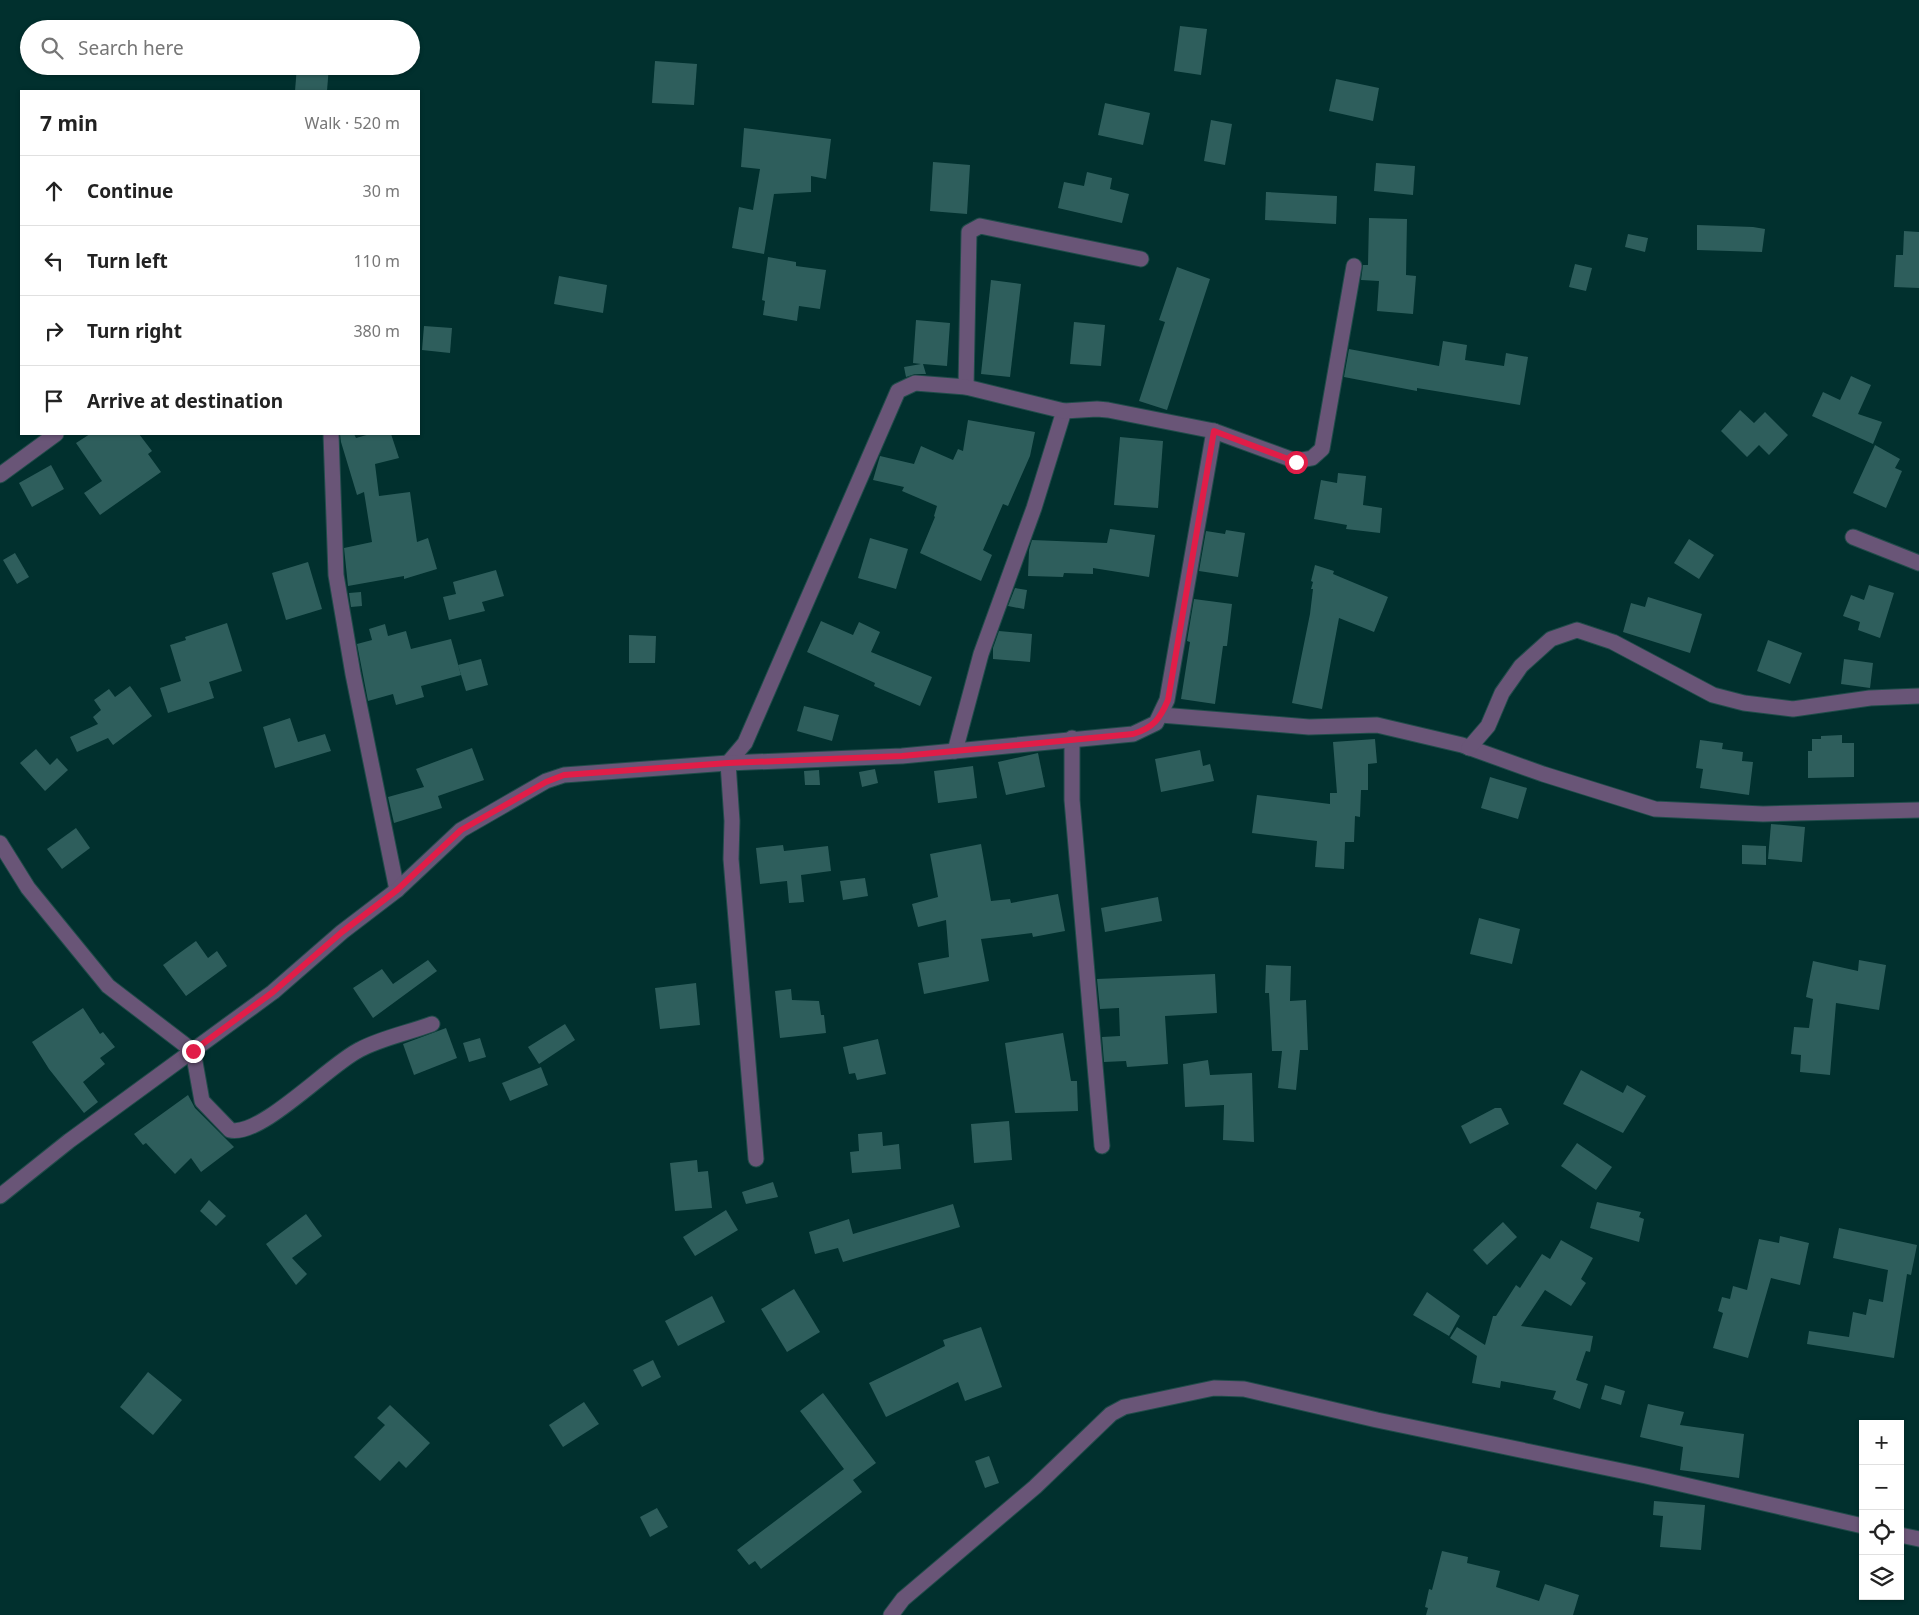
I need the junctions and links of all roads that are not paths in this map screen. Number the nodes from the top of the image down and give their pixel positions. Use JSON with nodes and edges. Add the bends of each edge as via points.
{"nodes":[{"id":1,"x":1141,"y":259,"type":"dead end"},
{"id":2,"x":1354,"y":266,"type":"dead end"},
{"id":3,"x":966,"y":387,"type":"junction"},
{"id":4,"x":1064,"y":411,"type":"junction"},
{"id":5,"x":1214,"y":431,"type":"junction"},
{"id":6,"x":55,"y":435,"type":"edge"},
{"id":7,"x":331,"y":435,"type":"edge"},
{"id":8,"x":0,"y":475,"type":"edge"},
{"id":9,"x":1853,"y":537,"type":"dead end"},
{"id":10,"x":1919,"y":563,"type":"edge"},
{"id":11,"x":1919,"y":696,"type":"edge"},
{"id":12,"x":1161,"y":715,"type":"junction"},
{"id":13,"x":1072,"y":738,"type":"junction"},
{"id":14,"x":1469,"y":748,"type":"junction"},
{"id":15,"x":955,"y":751,"type":"junction"},
{"id":16,"x":728,"y":763,"type":"junction"},
{"id":17,"x":1919,"y":810,"type":"edge"},
{"id":18,"x":0,"y":843,"type":"edge"},
{"id":19,"x":397,"y":890,"type":"junction"},
{"id":20,"x":432,"y":1024,"type":"dead end"},
{"id":21,"x":193,"y":1051,"type":"junction"},
{"id":22,"x":1102,"y":1146,"type":"dead end"},
{"id":23,"x":756,"y":1159,"type":"dead end"},
{"id":24,"x":0,"y":1196,"type":"edge"},
{"id":25,"x":1859,"y":1525,"type":"edge"},
{"id":26,"x":1904,"y":1536,"type":"edge"},
{"id":27,"x":1919,"y":1539,"type":"edge"},
{"id":28,"x":891,"y":1615,"type":"edge"}],
"edges":[{"from":1,"to":3,"type":"street","via":[[980,226],[969,232]]},
{"from":2,"to":5,"type":"street","via":[[1322,449],[1318,454],[1296,462]]},
{"from":3,"to":4,"type":"street"},
{"from":3,"to":16,"type":"street","via":[[915,383],[898,391],[746,743]]},
{"from":4,"to":5,"type":"street","via":[[1097,409]]},
{"from":4,"to":15,"type":"street","via":[[1034,508],[981,654]]},
{"from":5,"to":12,"type":"street","via":[[1168,700]]},
{"from":6,"to":8,"type":"street"},
{"from":7,"to":19,"type":"street","via":[[336,575]]},
{"from":9,"to":10,"type":"street"},
{"from":11,"to":14,"type":"street","via":[[1870,698],[1793,710],[1744,703],[1713,695],[1613,642],[1577,630],[1551,639],[1521,666],[1502,693],[1488,726]]},
{"from":12,"to":13,"type":"street","via":[[1156,723],[1133,734]]},
{"from":12,"to":14,"type":"street","via":[[1309,727],[1377,726]]},
{"from":13,"to":15,"type":"street"},
{"from":13,"to":22,"type":"street","via":[[1072,800]]},
{"from":14,"to":17,"type":"street","via":[[1655,809],[1763,814]]},
{"from":15,"to":16,"type":"street"},
{"from":16,"to":19,"type":"street","via":[[564,775],[461,830]]},
{"from":16,"to":23,"type":"street","via":[[731,859]]},
{"from":18,"to":21,"type":"street","via":[[28,888],[108,986]]},
{"from":19,"to":21,"type":"street","via":[[342,932],[273,992]]},
{"from":20,"to":21,"type":"street","via":[[358,1050],[264,1120],[234,1131],[202,1101]]},
{"from":21,"to":24,"type":"street","via":[[69,1141]]},
{"from":25,"to":28,"type":"street","via":[[1502,1444],[1227,1387],[1124,1407],[1111,1414],[1035,1487],[903,1600]]},
{"from":26,"to":27,"type":"street"}]}
